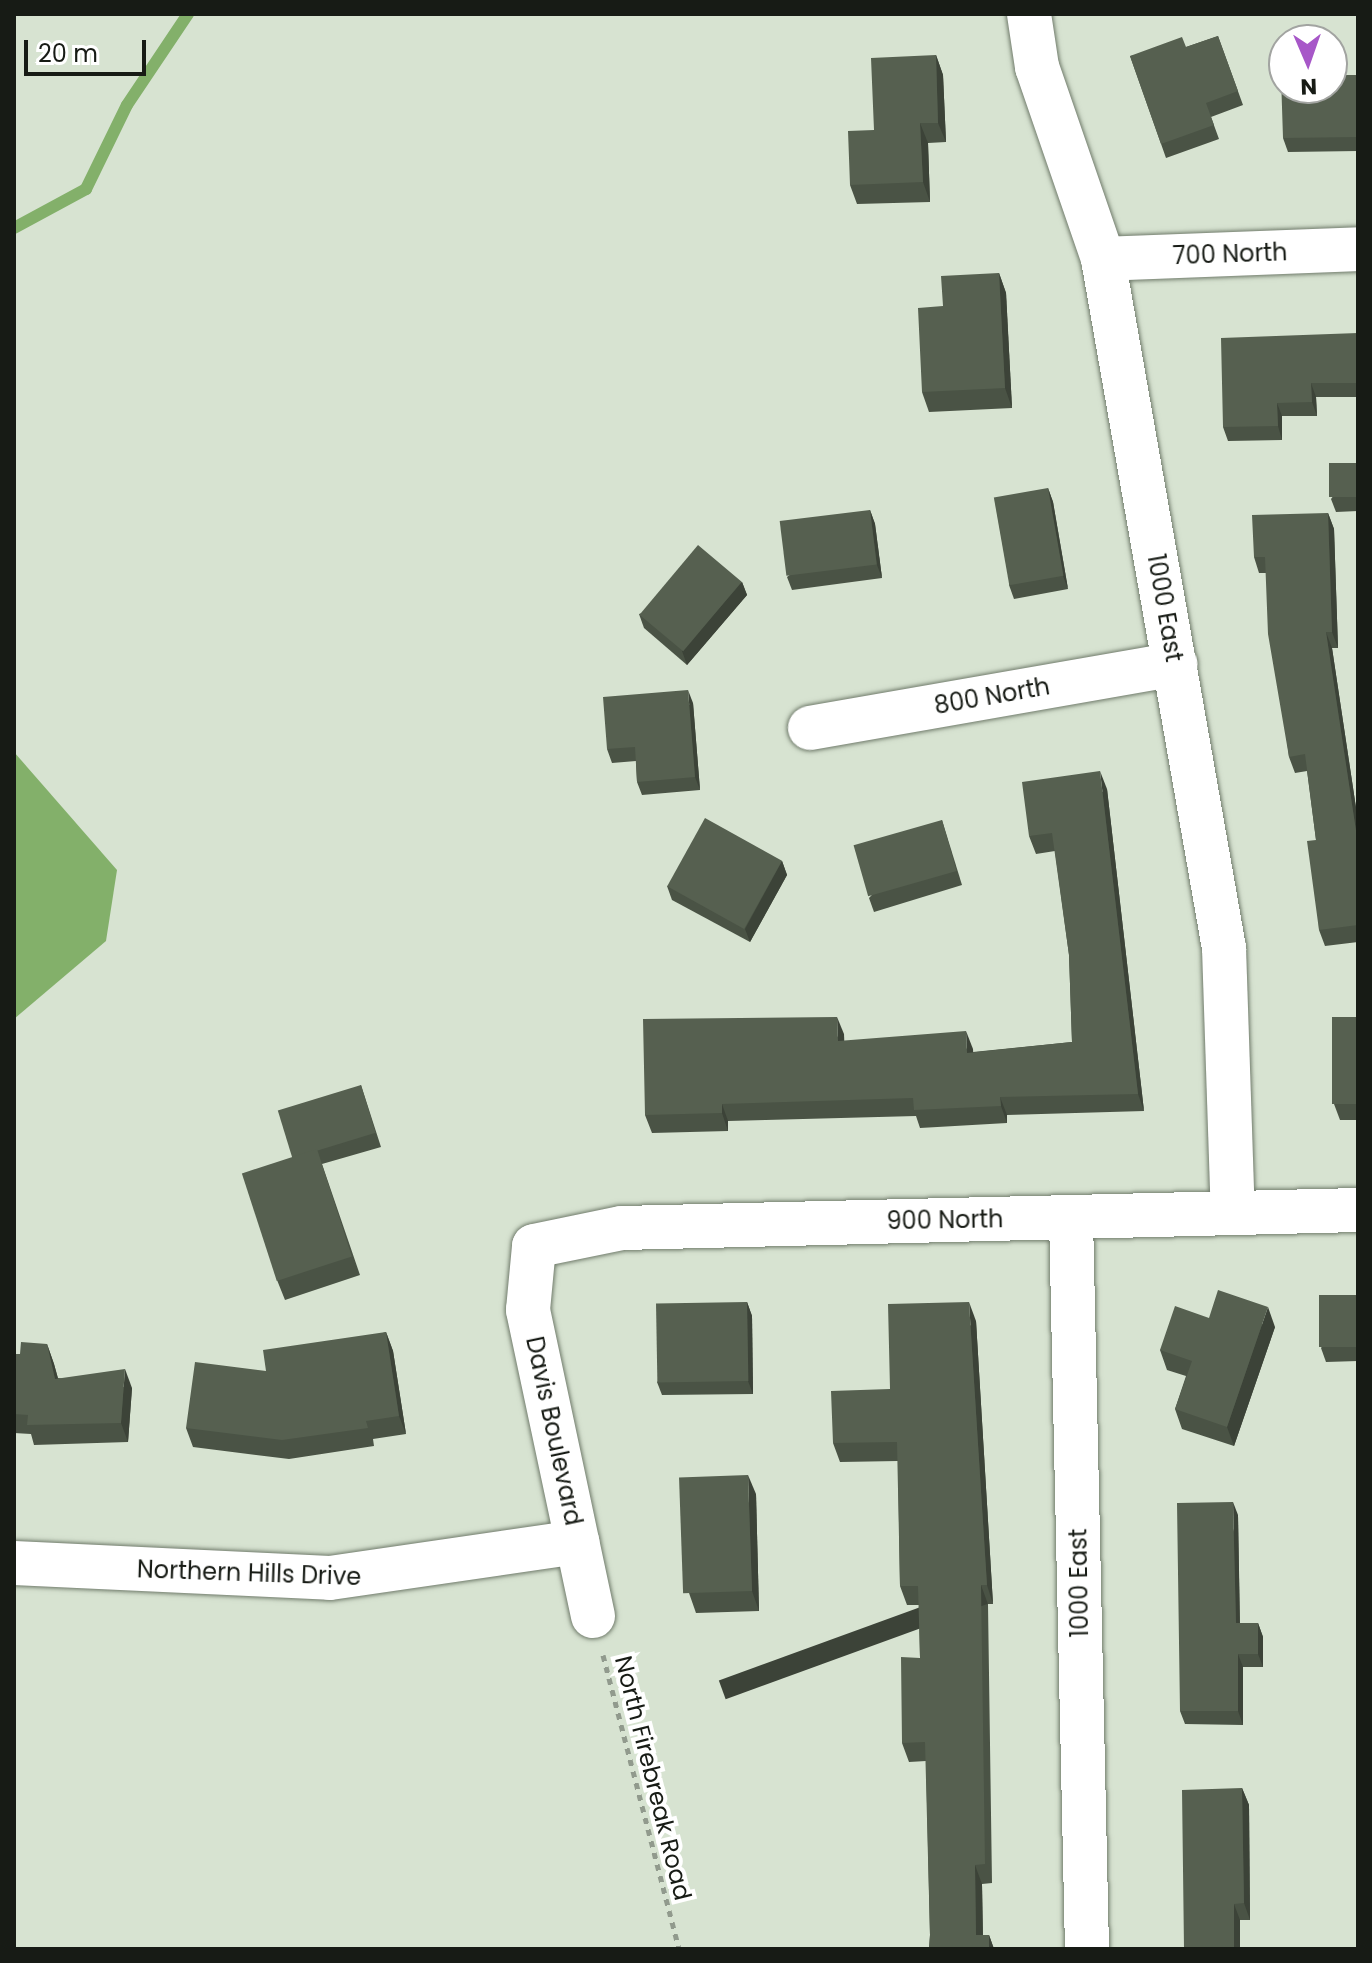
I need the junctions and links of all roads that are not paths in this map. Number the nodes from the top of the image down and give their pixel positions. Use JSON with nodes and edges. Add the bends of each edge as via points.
{"nodes":[{"id":1,"x":1029,"y":14,"type":"edge"},
{"id":2,"x":1358,"y":249,"type":"edge"},
{"id":3,"x":1103,"y":259,"type":"junction"},
{"id":4,"x":1175,"y":664,"type":"junction"},
{"id":5,"x":810,"y":728,"type":"dead end"},
{"id":6,"x":1358,"y":1210,"type":"edge"},
{"id":7,"x":1233,"y":1213,"type":"junction"},
{"id":8,"x":1071,"y":1217,"type":"junction"},
{"id":9,"x":534,"y":1246,"type":"joint"},
{"id":10,"x":577,"y":1542,"type":"junction"},
{"id":11,"x":14,"y":1563,"type":"edge"},
{"id":12,"x":593,"y":1616,"type":"road end"},
{"id":13,"x":1087,"y":1949,"type":"edge"}],
"edges":[{"from":1,"to":3,"type":"street","name":"1000 East","via":[[1037,67]]},
{"from":2,"to":3,"type":"street","name":"700 North"},
{"from":3,"to":4,"type":"street","name":"1000 East"},
{"from":4,"to":5,"type":"street","name":"800 North"},
{"from":4,"to":7,"type":"street","name":"1000 East","via":[[1224,948]]},
{"from":6,"to":7,"type":"street","name":"900 North"},
{"from":7,"to":8,"type":"street","name":"900 North"},
{"from":8,"to":9,"type":"street","name":"900 North","via":[[622,1228]]},
{"from":8,"to":13,"type":"street","name":"1000 East"},
{"from":9,"to":10,"type":"street","name":"Davis Boulevard","via":[[528,1310]]},
{"from":10,"to":11,"type":"street","name":"Northern Hills Drive","via":[[330,1578]]},
{"from":10,"to":12,"type":"street","name":"Davis Boulevard"}]}
